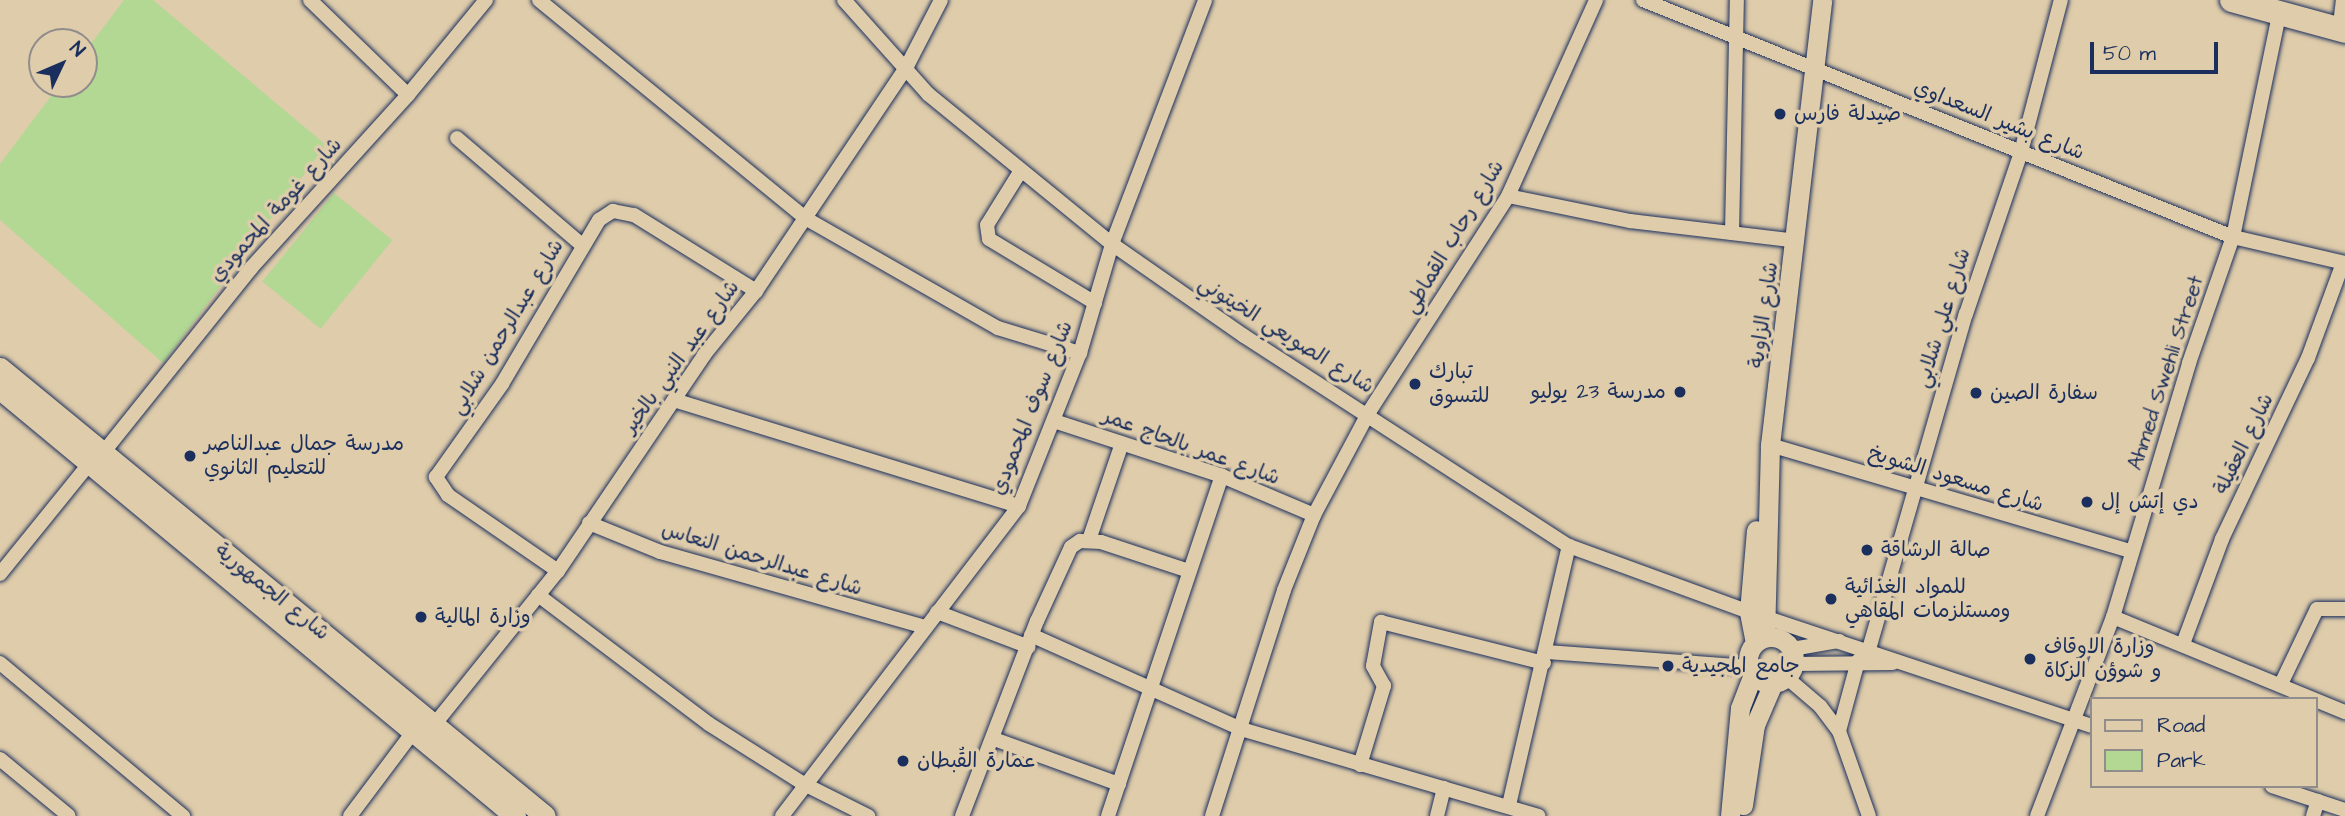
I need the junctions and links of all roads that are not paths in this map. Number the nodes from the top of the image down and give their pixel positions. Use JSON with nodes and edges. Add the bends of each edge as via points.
{"nodes":[{"id":1,"x":310,"y":0,"type":"edge"},
{"id":2,"x":486,"y":0,"type":"edge"},
{"id":3,"x":539,"y":0,"type":"edge"},
{"id":4,"x":844,"y":0,"type":"edge"},
{"id":5,"x":941,"y":0,"type":"edge"},
{"id":6,"x":1205,"y":0,"type":"edge"},
{"id":7,"x":1596,"y":0,"type":"edge"},
{"id":8,"x":1643,"y":0,"type":"edge"},
{"id":9,"x":1737,"y":0,"type":"edge"},
{"id":10,"x":1822,"y":0,"type":"edge"},
{"id":11,"x":2061,"y":0,"type":"edge"},
{"id":12,"x":2232,"y":0,"type":"edge"},
{"id":13,"x":2280,"y":4,"type":"edge"},
{"id":14,"x":2343,"y":16,"type":"edge"},
{"id":15,"x":1734,"y":40,"type":"junction"},
{"id":16,"x":907,"y":66,"type":"junction"},
{"id":17,"x":1815,"y":69,"type":"junction"},
{"id":18,"x":408,"y":95,"type":"junction"},
{"id":19,"x":457,"y":138,"type":"dead end"},
{"id":20,"x":2021,"y":152,"type":"junction"},
{"id":21,"x":1020,"y":172,"type":"junction"},
{"id":22,"x":1508,"y":195,"type":"junction"},
{"id":23,"x":804,"y":218,"type":"junction"},
{"id":24,"x":1732,"y":233,"type":"junction"},
{"id":25,"x":2233,"y":237,"type":"junction"},
{"id":26,"x":1797,"y":241,"type":"junction"},
{"id":27,"x":1112,"y":244,"type":"junction"},
{"id":28,"x":582,"y":245,"type":"junction"},
{"id":29,"x":2344,"y":263,"type":"edge"},
{"id":30,"x":756,"y":291,"type":"junction"},
{"id":31,"x":1095,"y":303,"type":"junction"},
{"id":32,"x":1080,"y":353,"type":"junction"},
{"id":33,"x":0,"y":368,"type":"edge"},
{"id":34,"x":0,"y":389,"type":"edge"},
{"id":35,"x":674,"y":400,"type":"junction"},
{"id":36,"x":1369,"y":412,"type":"junction"},
{"id":37,"x":1054,"y":421,"type":"junction"},
{"id":38,"x":1122,"y":443,"type":"junction"},
{"id":39,"x":1770,"y":445,"type":"junction"},
{"id":40,"x":97,"y":458,"type":"junction"},
{"id":41,"x":1222,"y":476,"type":"junction"},
{"id":42,"x":1915,"y":487,"type":"junction"},
{"id":43,"x":1019,"y":506,"type":"junction"},
{"id":44,"x":1314,"y":515,"type":"junction"},
{"id":45,"x":589,"y":523,"type":"junction"},
{"id":46,"x":1089,"y":540,"type":"junction"},
{"id":47,"x":1569,"y":546,"type":"junction"},
{"id":48,"x":2131,"y":551,"type":"junction"},
{"id":49,"x":558,"y":571,"type":"junction"},
{"id":50,"x":1189,"y":571,"type":"junction"},
{"id":51,"x":0,"y":574,"type":"edge"},
{"id":52,"x":538,"y":595,"type":"junction"},
{"id":53,"x":2345,"y":609,"type":"edge"},
{"id":54,"x":937,"y":612,"type":"junction"},
{"id":55,"x":1757,"y":614,"type":"junction"},
{"id":56,"x":2113,"y":617,"type":"junction"},
{"id":57,"x":925,"y":627,"type":"junction"},
{"id":58,"x":1760,"y":640,"type":"junction"},
{"id":59,"x":1843,"y":640,"type":"junction"},
{"id":60,"x":1030,"y":641,"type":"junction"},
{"id":61,"x":2183,"y":644,"type":"junction"},
{"id":62,"x":1869,"y":649,"type":"junction"},
{"id":63,"x":1545,"y":658,"type":"junction"},
{"id":64,"x":1857,"y":661,"type":"junction"},
{"id":65,"x":0,"y":663,"type":"edge"},
{"id":66,"x":1911,"y":665,"type":"junction"},
{"id":67,"x":1786,"y":668,"type":"junction"},
{"id":68,"x":1751,"y":670,"type":"junction"},
{"id":69,"x":2281,"y":684,"type":"junction"},
{"id":70,"x":1151,"y":686,"type":"junction"},
{"id":71,"x":2311,"y":697,"type":"edge"},
{"id":72,"x":2317,"y":700,"type":"edge"},
{"id":73,"x":2345,"y":712,"type":"edge"},
{"id":74,"x":2071,"y":720,"type":"junction"},
{"id":75,"x":434,"y":725,"type":"junction"},
{"id":76,"x":2090,"y":726,"type":"edge"},
{"id":77,"x":1241,"y":729,"type":"junction"},
{"id":78,"x":1839,"y":731,"type":"junction"},
{"id":79,"x":413,"y":732,"type":"junction"},
{"id":80,"x":994,"y":739,"type":"junction"},
{"id":81,"x":0,"y":759,"type":"edge"},
{"id":82,"x":1360,"y":765,"type":"junction"},
{"id":83,"x":804,"y":784,"type":"junction"},
{"id":84,"x":1119,"y":784,"type":"junction"},
{"id":85,"x":1444,"y":788,"type":"junction"},
{"id":86,"x":2278,"y":788,"type":"edge"},
{"id":87,"x":2318,"y":801,"type":"junction"},
{"id":88,"x":1509,"y":805,"type":"junction"},
{"id":89,"x":2345,"y":810,"type":"edge"},
{"id":90,"x":69,"y":816,"type":"edge"},
{"id":91,"x":183,"y":816,"type":"edge"},
{"id":92,"x":351,"y":816,"type":"edge"},
{"id":93,"x":515,"y":816,"type":"edge"},
{"id":94,"x":545,"y":816,"type":"edge"},
{"id":95,"x":782,"y":816,"type":"edge"},
{"id":96,"x":868,"y":816,"type":"edge"},
{"id":97,"x":962,"y":816,"type":"edge"},
{"id":98,"x":1108,"y":816,"type":"edge"},
{"id":99,"x":1212,"y":816,"type":"edge"},
{"id":100,"x":1437,"y":816,"type":"edge"},
{"id":101,"x":1539,"y":816,"type":"edge"},
{"id":102,"x":1730,"y":816,"type":"edge"},
{"id":103,"x":1741,"y":816,"type":"edge"},
{"id":104,"x":1869,"y":816,"type":"edge"},
{"id":105,"x":2037,"y":816,"type":"edge"},
{"id":106,"x":2313,"y":816,"type":"edge"}],
"edges":[{"from":1,"to":18,"type":"street"},
{"from":2,"to":18,"type":"street","name":"شارع غومة المحمودي"},
{"from":3,"to":23,"type":"street"},
{"from":4,"to":16,"type":"street","name":"شارع الصويعي الخيتوني"},
{"from":5,"to":16,"type":"street","name":"شارع عبد النبي بالخير"},
{"from":6,"to":27,"type":"street","name":"شارع سوف المحمودي"},
{"from":7,"to":22,"type":"street","name":"شارع رحاب القماطي"},
{"from":8,"to":15,"type":"street","name":"شارع بشير السعداوي"},
{"from":9,"to":15,"type":"street"},
{"from":10,"to":17,"type":"main road","name":"شارع الزاوية"},
{"from":11,"to":20,"type":"street","name":"شارع علي شلابي"},
{"from":12,"to":13,"type":"highway"},
{"from":13,"to":14,"type":"highway"},
{"from":13,"to":25,"type":"street","name":"Ahmed Swehli Street"},
{"from":15,"to":17,"type":"street","name":"شارع بشير السعداوي"},
{"from":15,"to":24,"type":"street"},
{"from":16,"to":21,"type":"street","name":"شارع الصويعي الخيتوني","via":[[928,94]]},
{"from":16,"to":23,"type":"street","name":"شارع عبد النبي بالخير"},
{"from":17,"to":20,"type":"street","name":"شارع بشير السعداوي"},
{"from":17,"to":26,"type":"main road","name":"شارع الزاوية"},
{"from":18,"to":40,"type":"street","name":"شارع غومة المحمودي","via":[[251,268]]},
{"from":19,"to":28,"type":"street"},
{"from":20,"to":25,"type":"street","name":"شارع بشير السعداوي"},
{"from":20,"to":42,"type":"street","name":"شارع علي شلابي","via":[[1994,222]]},
{"from":21,"to":27,"type":"street","name":"شارع الصويعي الخيتوني"},
{"from":21,"to":31,"type":"street","via":[[987,225],[989,239]]},
{"from":22,"to":24,"type":"street","via":[[1630,221]]},
{"from":22,"to":36,"type":"street","name":"شارع رحاب القماطي"},
{"from":23,"to":30,"type":"street","name":"شارع عبد النبي بالخير"},
{"from":23,"to":32,"type":"street","via":[[998,328]]},
{"from":24,"to":26,"type":"street"},
{"from":25,"to":29,"type":"street","name":"شارع بشير السعداوي"},
{"from":25,"to":48,"type":"street","name":"Ahmed Swehli Street"},
{"from":26,"to":39,"type":"main road","name":"شارع الزاوية"},
{"from":27,"to":31,"type":"street","name":"شارع سوف المحمودي"},
{"from":27,"to":36,"type":"street","name":"شارع الصويعي الخيتوني","via":[[1233,328]]},
{"from":28,"to":30,"type":"street","name":"شارع عبدالرحمن شلابي","via":[[607,212],[621,211]]},
{"from":28,"to":49,"type":"street","name":"شارع عبدالرحمن شلابي","via":[[502,384],[436,477],[448,495]]},
{"from":29,"to":61,"type":"street","name":"شارع العقيلة","via":[[2308,358],[2222,539]]},
{"from":30,"to":35,"type":"street","name":"شارع عبد النبي بالخير"},
{"from":31,"to":32,"type":"street","name":"شارع سوف المحمودي"},
{"from":32,"to":37,"type":"street","name":"شارع سوف المحمودي"},
{"from":33,"to":40,"type":"main road","name":"شارع الجمهورية"},
{"from":34,"to":40,"type":"main road","name":"شارع الجمهورية"},
{"from":35,"to":43,"type":"street"},
{"from":35,"to":45,"type":"street","name":"شارع عبد النبي بالخير"},
{"from":36,"to":44,"type":"street","name":"شارع رحاب القماطي"},
{"from":36,"to":47,"type":"street","name":"شارع الصويعي الخيتوني","via":[[1438,463]]},
{"from":37,"to":38,"type":"street","name":"شارع عمر بالحاج عمر"},
{"from":37,"to":43,"type":"street","name":"شارع سوف المحمودي"},
{"from":38,"to":41,"type":"street","name":"شارع عمر بالحاج عمر"},
{"from":38,"to":46,"type":"street"},
{"from":39,"to":42,"type":"street","name":"شارع مسعود الشويخ"},
{"from":39,"to":55,"type":"main road","name":"شارع الزاوية","via":[[1759,504]]},
{"from":40,"to":51,"type":"street","name":"شارع غومة المحمودي"},
{"from":40,"to":75,"type":"main road","name":"شارع الجمهورية"},
{"from":40,"to":79,"type":"main road","name":"شارع الجمهورية"},
{"from":41,"to":44,"type":"street","name":"شارع عمر بالحاج عمر"},
{"from":41,"to":50,"type":"street"},
{"from":42,"to":48,"type":"street","name":"شارع مسعود الشويخ"},
{"from":42,"to":62,"type":"street","name":"شارع علي شلابي"},
{"from":43,"to":54,"type":"street","name":"شارع سوف المحمودي"},
{"from":44,"to":77,"type":"street","name":"شارع رحاب القماطي","via":[[1284,590]]},
{"from":45,"to":49,"type":"street","name":"شارع عبد النبي بالخير"},
{"from":45,"to":57,"type":"street","name":"شارع عبدالرحمن النعاس","via":[[660,552]]},
{"from":46,"to":50,"type":"street"},
{"from":46,"to":60,"type":"street","via":[[1080,541],[1064,556]]},
{"from":47,"to":55,"type":"street","name":"شارع الصويعي الخيتوني"},
{"from":47,"to":63,"type":"street"},
{"from":48,"to":56,"type":"street","name":"Ahmed Swehli Street"},
{"from":49,"to":52,"type":"street","name":"شارع عبد النبي بالخير"},
{"from":50,"to":70,"type":"street"},
{"from":52,"to":75,"type":"street","name":"شارع عبد النبي بالخير"},
{"from":52,"to":83,"type":"street","via":[[661,691]]},
{"from":53,"to":69,"type":"street","via":[[2317,608]]},
{"from":54,"to":57,"type":"street","name":"شارع سوف المحمودي"},
{"from":54,"to":60,"type":"street"},
{"from":55,"to":58,"type":"main road"},
{"from":55,"to":59,"type":"street","name":"شارع الصويعي الخيتوني"},
{"from":56,"to":61,"type":"street"},
{"from":56,"to":74,"type":"street","name":"Ahmed Swehli Street"},
{"from":57,"to":83,"type":"street","name":"شارع سوف المحمودي"},
{"from":58,"to":67,"type":"main road","via":[[1780,639]]},
{"from":58,"to":68,"type":"main road","via":[[1748,654]]},
{"from":59,"to":62,"type":"street","name":"شارع الصويعي الخيتوني"},
{"from":59,"to":67,"type":"street"},
{"from":60,"to":70,"type":"street"},
{"from":60,"to":80,"type":"street"},
{"from":61,"to":69,"type":"street"},
{"from":62,"to":66,"type":"street","name":"شارع الصويعي الخيتوني"},
{"from":63,"to":68,"type":"street"},
{"from":63,"to":82,"type":"street","via":[[1381,622],[1373,666],[1384,686]]},
{"from":63,"to":88,"type":"street"},
{"from":64,"to":66,"type":"street"},
{"from":64,"to":67,"type":"street"},
{"from":64,"to":78,"type":"street"},
{"from":65,"to":91,"type":"street"},
{"from":66,"to":74,"type":"street"},
{"from":67,"to":68,"type":"main road"},
{"from":67,"to":78,"type":"street"},
{"from":67,"to":103,"type":"main road","via":[[1755,725]]},
{"from":68,"to":102,"type":"main road","via":[[1740,708]]},
{"from":69,"to":71,"type":"street"},
{"from":70,"to":77,"type":"street"},
{"from":70,"to":84,"type":"street"},
{"from":72,"to":73,"type":"street"},
{"from":74,"to":76,"type":"street"},
{"from":74,"to":105,"type":"street","name":"Ahmed Swehli Street"},
{"from":75,"to":94,"type":"main road","name":"شارع الجمهورية"},
{"from":77,"to":82,"type":"street"},
{"from":77,"to":99,"type":"street","name":"شارع رحاب القماطي"},
{"from":78,"to":104,"type":"street"},
{"from":79,"to":92,"type":"street"},
{"from":79,"to":93,"type":"main road","name":"شارع الجمهورية"},
{"from":80,"to":84,"type":"street"},
{"from":80,"to":97,"type":"street"},
{"from":81,"to":90,"type":"street"},
{"from":82,"to":85,"type":"street"},
{"from":83,"to":95,"type":"street","name":"شارع سوف المحمودي"},
{"from":83,"to":96,"type":"street"},
{"from":84,"to":98,"type":"street"},
{"from":85,"to":88,"type":"street"},
{"from":85,"to":100,"type":"street"},
{"from":86,"to":87,"type":"street"},
{"from":87,"to":89,"type":"street"},
{"from":87,"to":106,"type":"street"},
{"from":88,"to":101,"type":"street"}]}
